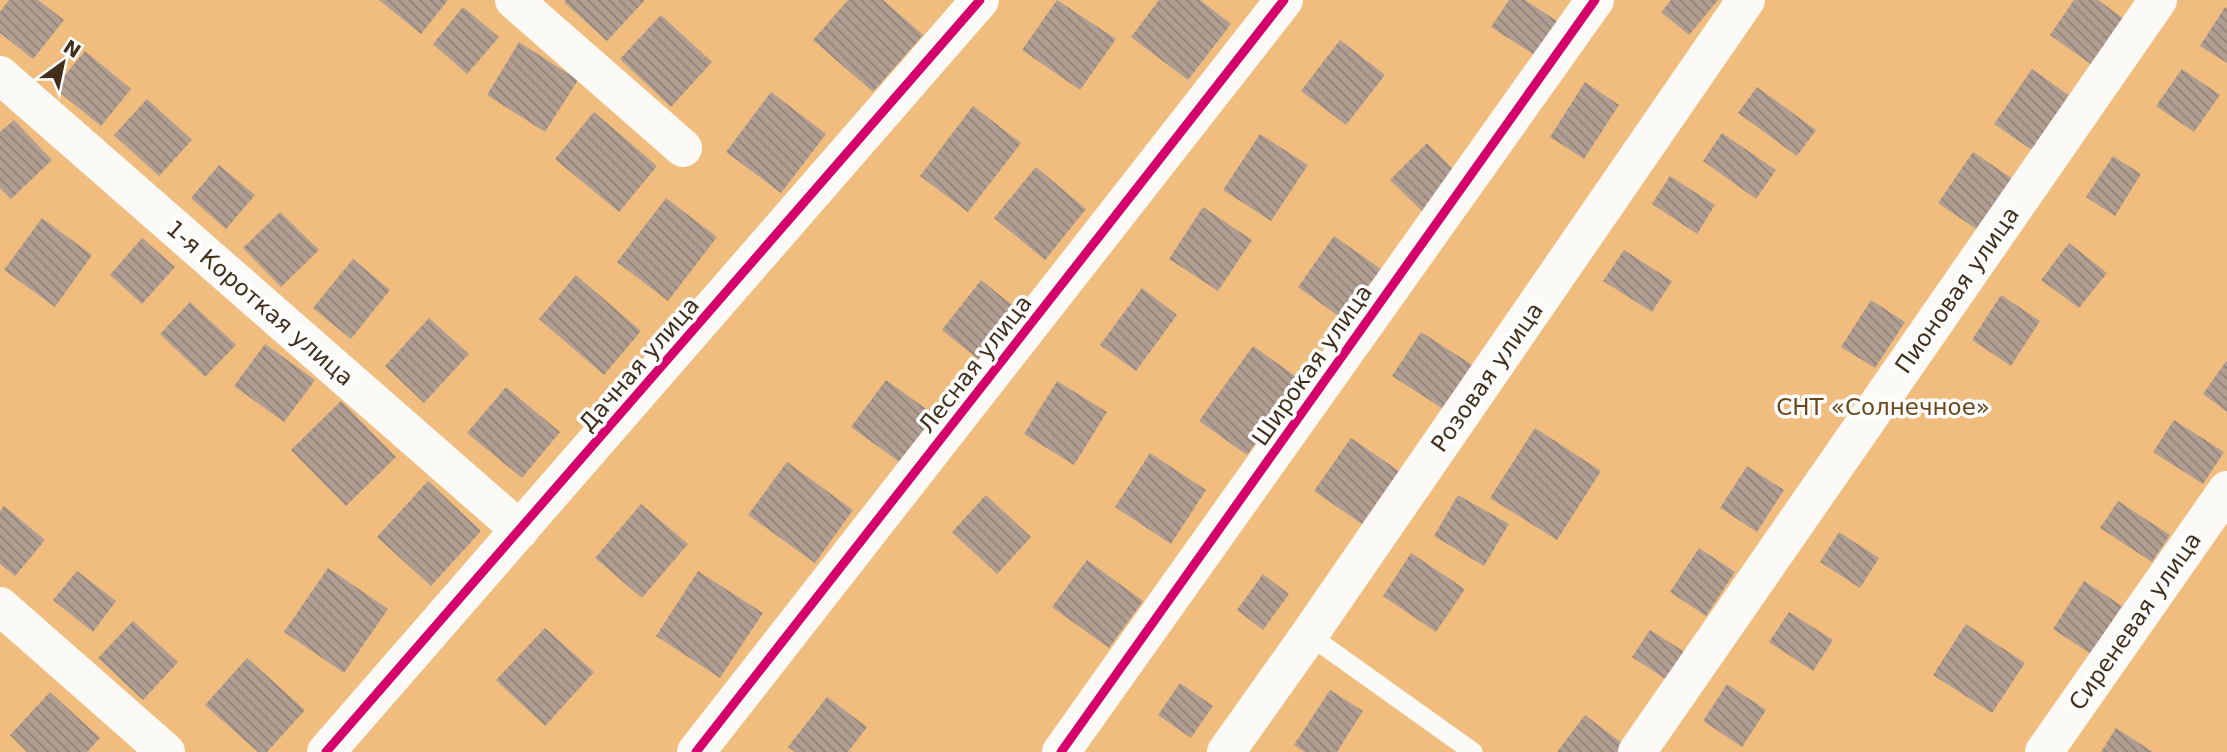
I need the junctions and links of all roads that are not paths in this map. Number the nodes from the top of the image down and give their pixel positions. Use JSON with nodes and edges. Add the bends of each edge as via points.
{"nodes":[{"id":1,"x":514,"y":0,"type":"edge"},
{"id":2,"x":980,"y":0,"type":"edge"},
{"id":3,"x":1284,"y":0,"type":"edge"},
{"id":4,"x":1595,"y":0,"type":"edge"},
{"id":5,"x":1746,"y":0,"type":"edge"},
{"id":6,"x":2158,"y":0,"type":"edge"},
{"id":7,"x":0,"y":75,"type":"edge"},
{"id":8,"x":682,"y":148,"type":"dead end"},
{"id":9,"x":2227,"y":490,"type":"edge"},
{"id":10,"x":520,"y":530,"type":"junction"},
{"id":11,"x":0,"y":606,"type":"edge"},
{"id":12,"x":1309,"y":635,"type":"junction"},
{"id":13,"x":142,"y":744,"type":"edge"},
{"id":14,"x":326,"y":752,"type":"edge"},
{"id":15,"x":696,"y":752,"type":"edge"},
{"id":16,"x":1061,"y":752,"type":"edge"},
{"id":17,"x":1226,"y":752,"type":"edge"},
{"id":18,"x":1473,"y":752,"type":"edge"},
{"id":19,"x":1637,"y":752,"type":"edge"},
{"id":20,"x":2044,"y":752,"type":"edge"}],
"edges":[{"from":1,"to":8,"type":"street"},
{"from":2,"to":10,"type":"street","name":"Дачная улица"},
{"from":3,"to":15,"type":"street","name":"Лесная улица"},
{"from":4,"to":16,"type":"street","name":"Широкая улица"},
{"from":5,"to":12,"type":"street","name":"Розовая улица"},
{"from":6,"to":19,"type":"street","name":"Пионовая улица"},
{"from":7,"to":10,"type":"street","name":"1-я Короткая улица"},
{"from":9,"to":20,"type":"street","name":"Сиреневая улица"},
{"from":10,"to":14,"type":"street","name":"Дачная улица"},
{"from":11,"to":13,"type":"street"},
{"from":12,"to":17,"type":"street","name":"Розовая улица"},
{"from":12,"to":18,"type":"lane"}]}
